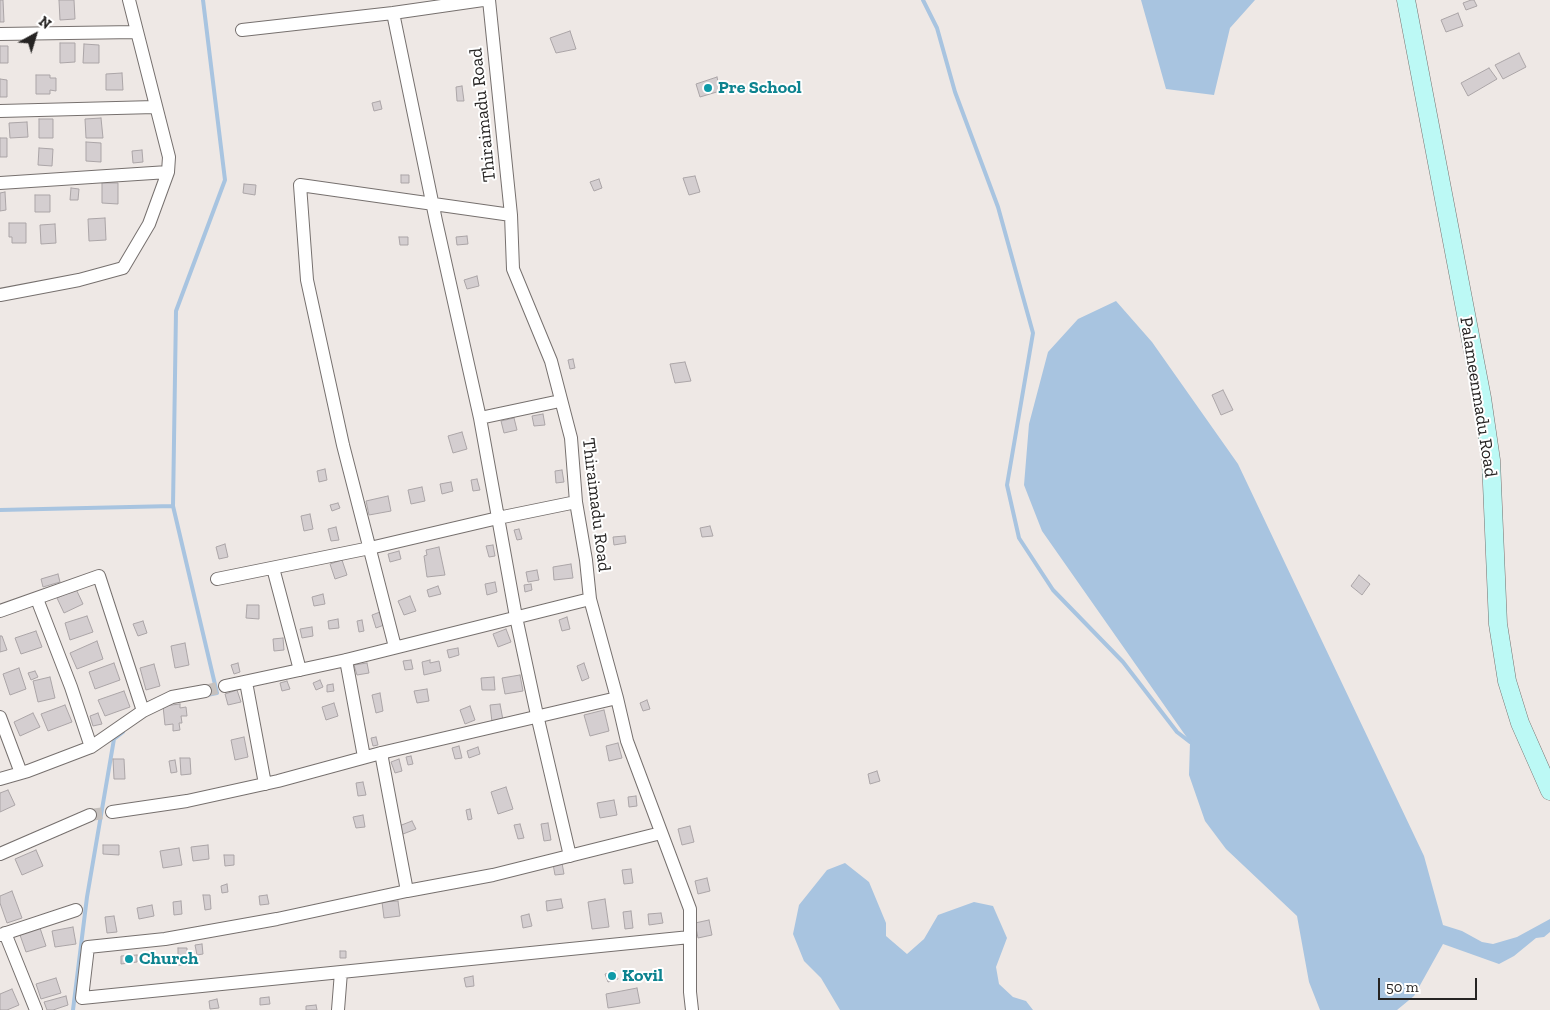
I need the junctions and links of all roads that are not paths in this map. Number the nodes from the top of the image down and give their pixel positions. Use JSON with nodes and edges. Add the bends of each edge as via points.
{"nodes":[{"id":1,"x":129,"y":0,"type":"edge"},
{"id":2,"x":482,"y":0,"type":"edge"},
{"id":3,"x":489,"y":0,"type":"edge"},
{"id":4,"x":1406,"y":0,"type":"edge"},
{"id":5,"x":393,"y":13,"type":"junction"},
{"id":6,"x":242,"y":30,"type":"dead end"},
{"id":7,"x":136,"y":32,"type":"junction"},
{"id":8,"x":0,"y":34,"type":"edge"},
{"id":9,"x":155,"y":107,"type":"junction"},
{"id":10,"x":0,"y":111,"type":"edge"},
{"id":11,"x":168,"y":172,"type":"junction"},
{"id":12,"x":0,"y":183,"type":"edge"},
{"id":13,"x":432,"y":204,"type":"junction"},
{"id":14,"x":511,"y":215,"type":"junction"},
{"id":15,"x":0,"y":295,"type":"edge"},
{"id":16,"x":560,"y":401,"type":"junction"},
{"id":17,"x":480,"y":418,"type":"junction"},
{"id":18,"x":576,"y":502,"type":"junction"},
{"id":19,"x":498,"y":518,"type":"junction"},
{"id":20,"x":370,"y":548,"type":"junction"},
{"id":21,"x":273,"y":568,"type":"junction"},
{"id":22,"x":217,"y":579,"type":"dead end"},
{"id":23,"x":37,"y":599,"type":"junction"},
{"id":24,"x":590,"y":599,"type":"junction"},
{"id":25,"x":0,"y":611,"type":"edge"},
{"id":26,"x":516,"y":617,"type":"junction"},
{"id":27,"x":395,"y":647,"type":"junction"},
{"id":28,"x":346,"y":660,"type":"junction"},
{"id":29,"x":300,"y":670,"type":"junction"},
{"id":30,"x":246,"y":682,"type":"junction"},
{"id":31,"x":225,"y":686,"type":"tunnel mouth"},
{"id":32,"x":206,"y":691,"type":"tunnel mouth"},
{"id":33,"x":616,"y":698,"type":"junction"},
{"id":34,"x":143,"y":711,"type":"junction"},
{"id":35,"x":537,"y":716,"type":"junction"},
{"id":36,"x":0,"y":717,"type":"edge"},
{"id":37,"x":91,"y":747,"type":"junction"},
{"id":38,"x":381,"y":753,"type":"junction"},
{"id":39,"x":364,"y":758,"type":"junction"},
{"id":40,"x":21,"y":773,"type":"junction"},
{"id":41,"x":0,"y":779,"type":"edge"},
{"id":42,"x":266,"y":784,"type":"junction"},
{"id":43,"x":1550,"y":791,"type":"edge"},
{"id":44,"x":112,"y":812,"type":"tunnel mouth"},
{"id":45,"x":90,"y":815,"type":"tunnel mouth"},
{"id":46,"x":662,"y":833,"type":"junction"},
{"id":47,"x":0,"y":854,"type":"edge"},
{"id":48,"x":570,"y":856,"type":"junction"},
{"id":49,"x":407,"y":891,"type":"junction"},
{"id":50,"x":76,"y":910,"type":"dead end"},
{"id":51,"x":3,"y":934,"type":"edge"},
{"id":52,"x":690,"y":937,"type":"junction"},
{"id":53,"x":341,"y":972,"type":"junction"},
{"id":54,"x":36,"y":1010,"type":"edge"},
{"id":55,"x":338,"y":1010,"type":"edge"},
{"id":56,"x":692,"y":1010,"type":"edge"}],
"edges":[{"from":1,"to":7,"type":"street"},
{"from":2,"to":5,"type":"street"},
{"from":3,"to":14,"type":"street","name":"Thiraimadu Road"},
{"from":4,"to":43,"type":"street","name":"Palameenmadu Road","via":[[1491,460],[1498,624],[1507,681],[1520,723]]},
{"from":5,"to":6,"type":"street"},
{"from":5,"to":13,"type":"street"},
{"from":7,"to":8,"type":"street"},
{"from":7,"to":9,"type":"street"},
{"from":9,"to":10,"type":"street"},
{"from":9,"to":11,"type":"street","via":[[168,157]]},
{"from":11,"to":12,"type":"street"},
{"from":11,"to":15,"type":"street","via":[[149,224],[124,268]]},
{"from":13,"to":14,"type":"street"},
{"from":13,"to":17,"type":"street"},
{"from":13,"to":20,"type":"street","via":[[300,185],[308,280],[343,445]]},
{"from":14,"to":16,"type":"street","name":"Thiraimadu Road","via":[[513,269],[551,361]]},
{"from":16,"to":17,"type":"street"},
{"from":16,"to":18,"type":"street","name":"Thiraimadu Road","via":[[570,438]]},
{"from":17,"to":19,"type":"street"},
{"from":18,"to":19,"type":"street"},
{"from":18,"to":24,"type":"street","name":"Thiraimadu Road"},
{"from":19,"to":20,"type":"street"},
{"from":19,"to":26,"type":"street"},
{"from":20,"to":21,"type":"street"},
{"from":20,"to":27,"type":"street"},
{"from":21,"to":22,"type":"street"},
{"from":21,"to":29,"type":"street"},
{"from":23,"to":25,"type":"street"},
{"from":23,"to":34,"type":"street","via":[[99,576]]},
{"from":23,"to":37,"type":"street"},
{"from":24,"to":26,"type":"street"},
{"from":24,"to":33,"type":"street","name":"Thiraimadu Road"},
{"from":26,"to":27,"type":"street"},
{"from":26,"to":35,"type":"street"},
{"from":27,"to":28,"type":"street"},
{"from":28,"to":29,"type":"street"},
{"from":28,"to":39,"type":"street"},
{"from":29,"to":30,"type":"street"},
{"from":30,"to":31,"type":"street"},
{"from":30,"to":42,"type":"street"},
{"from":32,"to":34,"type":"street","via":[[172,697]]},
{"from":33,"to":35,"type":"street"},
{"from":33,"to":46,"type":"street","name":"Thiraimadu Road","via":[[626,741]]},
{"from":34,"to":37,"type":"street"},
{"from":35,"to":38,"type":"street"},
{"from":35,"to":48,"type":"street"},
{"from":36,"to":40,"type":"street"},
{"from":37,"to":40,"type":"street"},
{"from":38,"to":39,"type":"street"},
{"from":38,"to":49,"type":"street"},
{"from":39,"to":42,"type":"street"},
{"from":40,"to":41,"type":"street"},
{"from":42,"to":44,"type":"street","via":[[187,801]]},
{"from":45,"to":47,"type":"street"},
{"from":46,"to":48,"type":"street"},
{"from":46,"to":52,"type":"street","name":"Thiraimadu Road","via":[[690,909]]},
{"from":48,"to":49,"type":"street"},
{"from":49,"to":53,"type":"street","via":[[221,929],[88,947],[82,998]]},
{"from":50,"to":51,"type":"street"},
{"from":51,"to":54,"type":"street"},
{"from":52,"to":53,"type":"street"},
{"from":52,"to":56,"type":"street","name":"Thiraimadu Road"},
{"from":53,"to":55,"type":"street"}]}
